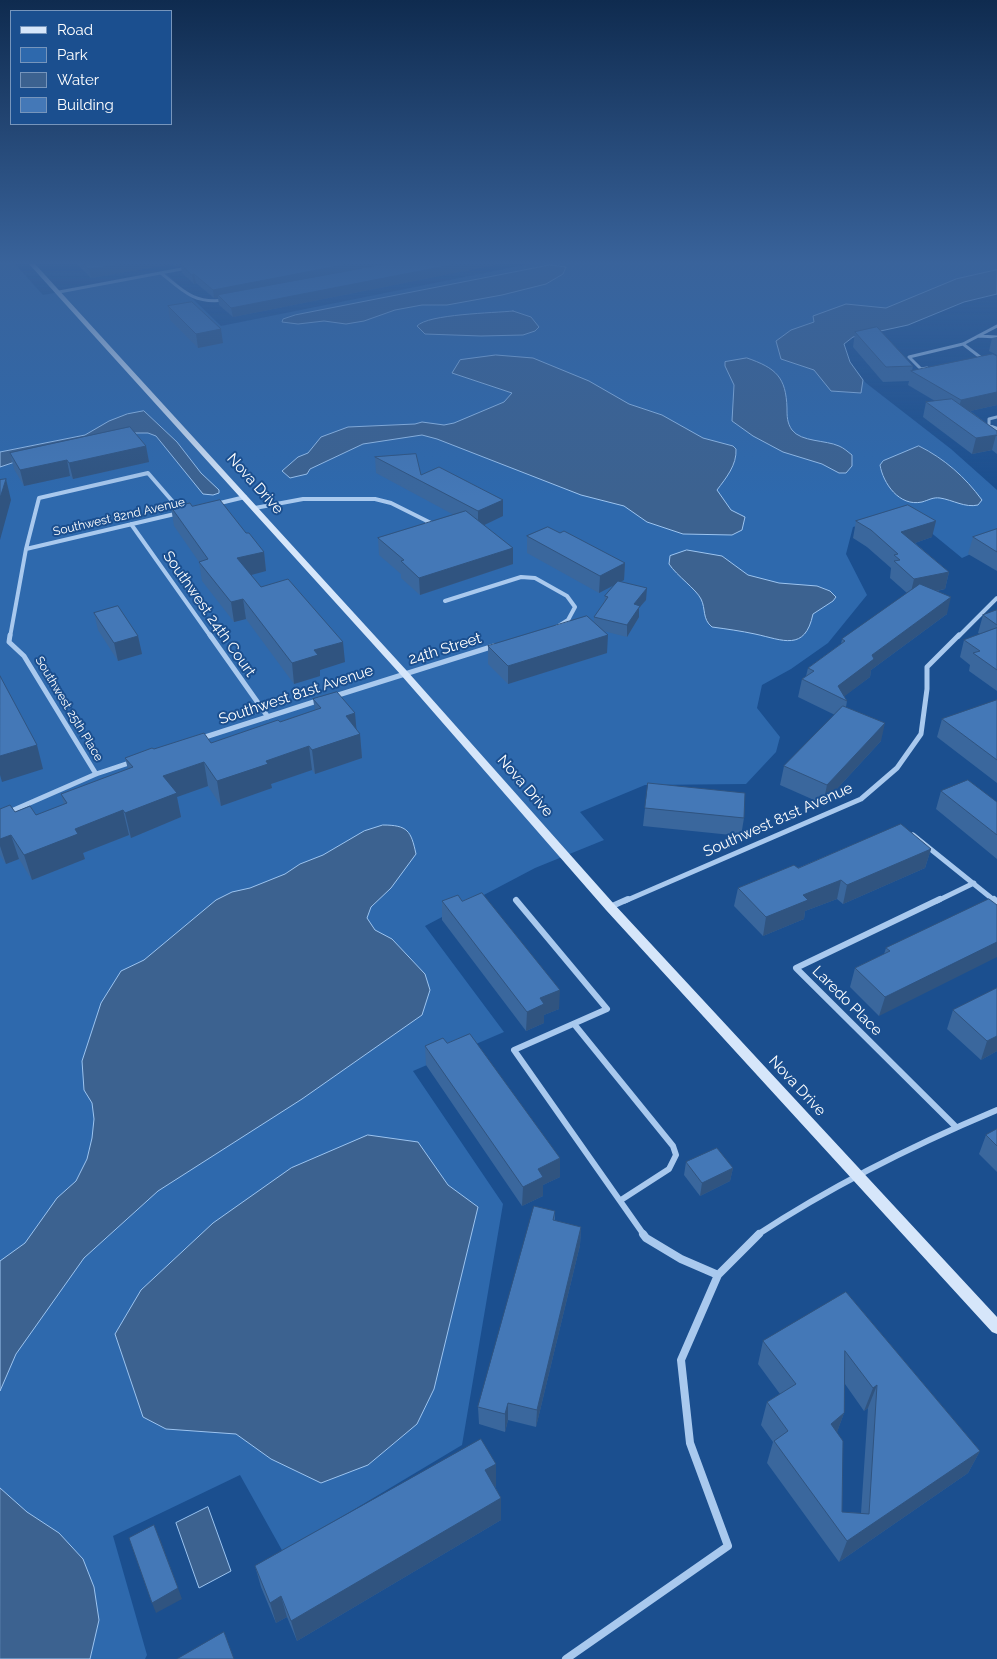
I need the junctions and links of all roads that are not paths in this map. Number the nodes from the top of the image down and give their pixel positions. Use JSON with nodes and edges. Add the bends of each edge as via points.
{"nodes":[{"id":1,"x":104,"y":341,"type":"edge"},
{"id":2,"x":968,"y":341,"type":"edge"},
{"id":3,"x":963,"y":344,"type":"junction"},
{"id":4,"x":982,"y":358,"type":"junction"},
{"id":5,"x":974,"y":360,"type":"edge"},
{"id":6,"x":990,"y":364,"type":"edge"},
{"id":7,"x":930,"y":368,"type":"edge"},
{"id":8,"x":997,"y":417,"type":"edge"},
{"id":9,"x":997,"y":429,"type":"edge"},
{"id":10,"x":245,"y":497,"type":"junction"},
{"id":11,"x":209,"y":506,"type":"edge"},
{"id":12,"x":255,"y":508,"type":"junction"},
{"id":13,"x":182,"y":512,"type":"joint"},
{"id":14,"x":131,"y":524,"type":"junction"},
{"id":15,"x":423,"y":526,"type":"edge"},
{"id":16,"x":26,"y":549,"type":"junction"},
{"id":17,"x":997,"y":598,"type":"edge"},
{"id":18,"x":445,"y":601,"type":"dead end"},
{"id":19,"x":547,"y":630,"type":"edge"},
{"id":20,"x":501,"y":644,"type":"edge"},
{"id":21,"x":404,"y":673,"type":"junction"},
{"id":22,"x":332,"y":697,"type":"edge"},
{"id":23,"x":323,"y":700,"type":"edge"},
{"id":24,"x":268,"y":717,"type":"junction"},
{"id":25,"x":198,"y":740,"type":"edge"},
{"id":26,"x":142,"y":758,"type":"edge"},
{"id":27,"x":96,"y":774,"type":"junction"},
{"id":28,"x":0,"y":816,"type":"edge"},
{"id":29,"x":914,"y":835,"type":"edge"},
{"id":30,"x":974,"y":883,"type":"junction"},
{"id":31,"x":516,"y":900,"type":"dead end"},
{"id":32,"x":997,"y":902,"type":"edge"},
{"id":33,"x":610,"y":907,"type":"junction"},
{"id":34,"x":574,"y":1024,"type":"junction"},
{"id":35,"x":997,"y":1110,"type":"edge"},
{"id":36,"x":956,"y":1127,"type":"junction"},
{"id":37,"x":860,"y":1177,"type":"junction"},
{"id":38,"x":621,"y":1200,"type":"junction"},
{"id":39,"x":718,"y":1275,"type":"junction"},
{"id":40,"x":997,"y":1327,"type":"edge"},
{"id":41,"x":566,"y":1659,"type":"edge"}],
"edges":[{"from":1,"to":10,"type":"street","name":"Nova Drive"},
{"from":2,"to":3,"type":"street"},
{"from":3,"to":4,"type":"street"},
{"from":3,"to":7,"type":"street","via":[[909,357],[921,369]]},
{"from":4,"to":5,"type":"street"},
{"from":4,"to":6,"type":"street"},
{"from":8,"to":9,"type":"street","via":[[989,419],[989,426]]},
{"from":10,"to":11,"type":"street"},
{"from":10,"to":12,"type":"street","name":"Nova Drive"},
{"from":12,"to":15,"type":"street","via":[[303,499],[375,499],[391,503],[432,523]]},
{"from":12,"to":21,"type":"street","name":"Nova Drive"},
{"from":13,"to":14,"type":"street","name":"Southwest 82nd Avenue"},
{"from":13,"to":16,"type":"street","name":"Southwest 25th Place","via":[[148,473],[39,498]]},
{"from":14,"to":16,"type":"street","name":"Southwest 82nd Avenue"},
{"from":14,"to":24,"type":"street","name":"Southwest 24th Court"},
{"from":16,"to":27,"type":"street","name":"Southwest 25th Place","via":[[9,642],[24,656]]},
{"from":17,"to":33,"type":"street","name":"Southwest 81st Avenue","via":[[927,667],[921,734],[896,768],[861,799]]},
{"from":18,"to":19,"type":"street","via":[[522,577],[535,578],[567,596],[575,607],[568,620]]},
{"from":20,"to":21,"type":"street","name":"24th Street"},
{"from":21,"to":22,"type":"street","name":"Southwest 81st Avenue"},
{"from":21,"to":33,"type":"street","name":"Nova Drive"},
{"from":23,"to":24,"type":"street","name":"Southwest 81st Avenue"},
{"from":24,"to":25,"type":"street","name":"Southwest 81st Avenue"},
{"from":26,"to":27,"type":"street"},
{"from":27,"to":28,"type":"street"},
{"from":29,"to":30,"type":"street"},
{"from":30,"to":32,"type":"street"},
{"from":30,"to":36,"type":"street","name":"Laredo Place","via":[[796,968]]},
{"from":31,"to":34,"type":"street","via":[[607,1009]]},
{"from":33,"to":37,"type":"street","name":"Nova Drive"},
{"from":34,"to":38,"type":"street","via":[[673,1146],[676,1155],[669,1169]]},
{"from":34,"to":38,"type":"street","via":[[514,1050]]},
{"from":35,"to":36,"type":"street"},
{"from":36,"to":37,"type":"street"},
{"from":37,"to":39,"type":"street","via":[[804,1205],[753,1238]]},
{"from":37,"to":40,"type":"street","name":"Nova Drive"},
{"from":38,"to":39,"type":"street","via":[[646,1238],[681,1259]]},
{"from":39,"to":41,"type":"street","via":[[681,1360],[690,1443],[728,1546]]}]}
